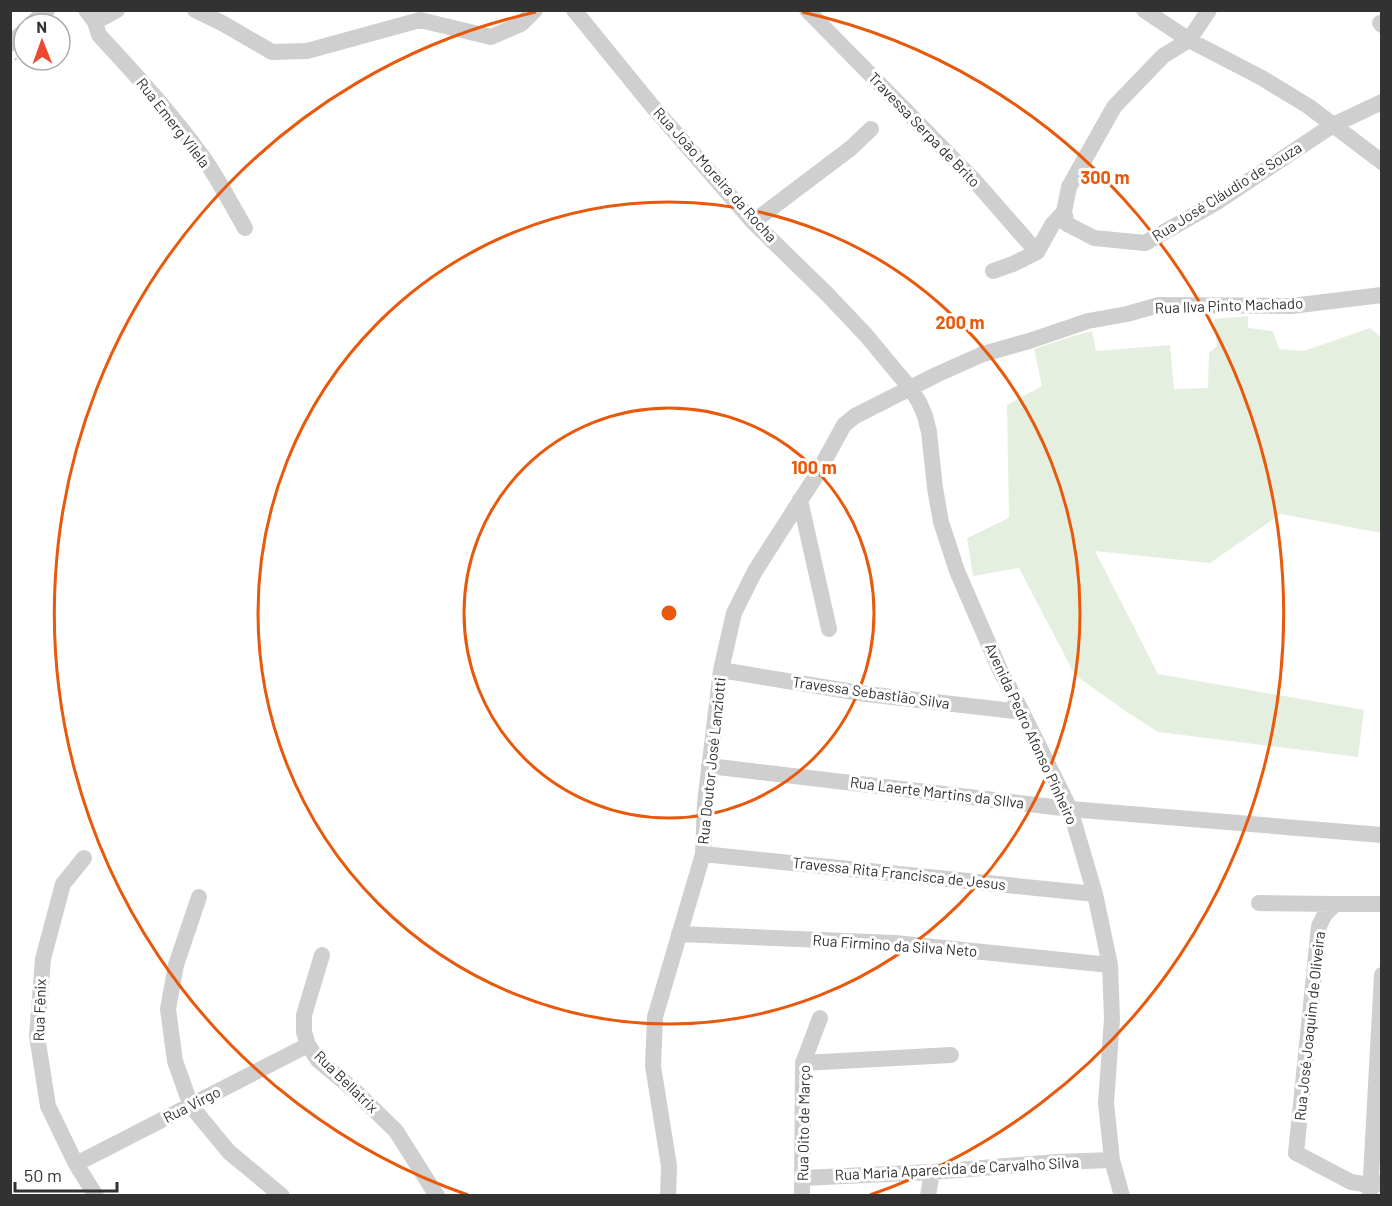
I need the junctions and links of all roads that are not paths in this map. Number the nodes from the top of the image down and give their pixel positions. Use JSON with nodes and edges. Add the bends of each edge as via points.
{"nodes":[{"id":1,"x":117,"y":10,"type":"edge"},
{"id":2,"x":195,"y":10,"type":"edge"},
{"id":3,"x":535,"y":10,"type":"edge"},
{"id":4,"x":574,"y":10,"type":"edge"},
{"id":5,"x":807,"y":10,"type":"edge"},
{"id":6,"x":1144,"y":10,"type":"edge"},
{"id":7,"x":1209,"y":10,"type":"edge"},
{"id":8,"x":418,"y":15,"type":"edge"},
{"id":9,"x":91,"y":16,"type":"edge"},
{"id":10,"x":1189,"y":40,"type":"junction"},
{"id":11,"x":1382,"y":102,"type":"edge"},
{"id":12,"x":1333,"y":125,"type":"junction"},
{"id":13,"x":871,"y":129,"type":"dead end"},
{"id":14,"x":1382,"y":162,"type":"edge"},
{"id":15,"x":1065,"y":218,"type":"junction"},
{"id":16,"x":753,"y":222,"type":"junction"},
{"id":17,"x":244,"y":228,"type":"dead end"},
{"id":18,"x":1037,"y":252,"type":"junction"},
{"id":19,"x":993,"y":271,"type":"dead end"},
{"id":20,"x":1382,"y":295,"type":"edge"},
{"id":21,"x":910,"y":388,"type":"junction"},
{"id":22,"x":800,"y":500,"type":"junction"},
{"id":23,"x":829,"y":628,"type":"dead end"},
{"id":24,"x":721,"y":670,"type":"junction"},
{"id":25,"x":1022,"y":712,"type":"junction"},
{"id":26,"x":709,"y":766,"type":"junction"},
{"id":27,"x":1070,"y":809,"type":"junction"},
{"id":28,"x":1382,"y":835,"type":"edge"},
{"id":29,"x":703,"y":854,"type":"junction"},
{"id":30,"x":84,"y":858,"type":"dead end"},
{"id":31,"x":1095,"y":894,"type":"junction"},
{"id":32,"x":199,"y":897,"type":"dead end"},
{"id":33,"x":1259,"y":903,"type":"dead end"},
{"id":34,"x":1335,"y":904,"type":"junction"},
{"id":35,"x":1382,"y":904,"type":"edge"},
{"id":36,"x":679,"y":934,"type":"junction"},
{"id":37,"x":322,"y":955,"type":"dead end"},
{"id":38,"x":1110,"y":965,"type":"junction"},
{"id":39,"x":1382,"y":975,"type":"edge"},
{"id":40,"x":820,"y":1018,"type":"dead end"},
{"id":41,"x":1380,"y":1033,"type":"edge"},
{"id":42,"x":308,"y":1045,"type":"junction"},
{"id":43,"x":951,"y":1055,"type":"dead end"},
{"id":44,"x":803,"y":1063,"type":"junction"},
{"id":45,"x":191,"y":1106,"type":"junction"},
{"id":46,"x":1112,"y":1160,"type":"junction"},
{"id":47,"x":76,"y":1164,"type":"junction"},
{"id":48,"x":932,"y":1172,"type":"junction"},
{"id":49,"x":802,"y":1178,"type":"junction"},
{"id":50,"x":1374,"y":1188,"type":"edge"},
{"id":51,"x":96,"y":1196,"type":"edge"},
{"id":52,"x":282,"y":1196,"type":"edge"},
{"id":53,"x":437,"y":1196,"type":"edge"},
{"id":54,"x":668,"y":1196,"type":"edge"},
{"id":55,"x":802,"y":1196,"type":"edge"},
{"id":56,"x":928,"y":1196,"type":"edge"},
{"id":57,"x":1122,"y":1196,"type":"edge"}],
"edges":[{"from":1,"to":9,"type":"street","name":"Rua Emerg Vilela"},
{"from":2,"to":8,"type":"street","via":[[272,52],[307,51]]},
{"from":3,"to":8,"type":"street","via":[[521,24],[491,37]]},
{"from":4,"to":16,"type":"street","name":"Rua João Moreira da Rocha"},
{"from":5,"to":18,"type":"street","name":"Travessa Serpa de Brito","via":[[974,180]]},
{"from":6,"to":10,"type":"street"},
{"from":7,"to":10,"type":"street"},
{"from":9,"to":17,"type":"street","name":"Rua Emerg Vilela","via":[[99,35],[193,143]]},
{"from":10,"to":12,"type":"street","via":[[1262,78]]},
{"from":10,"to":15,"type":"street","via":[[1162,56],[1114,107],[1069,187]]},
{"from":11,"to":12,"type":"street","name":"Rua José Cláudio de Souza"},
{"from":12,"to":14,"type":"street"},
{"from":12,"to":15,"type":"street","name":"Rua José Cláudio de Souza","via":[[1217,202],[1145,243],[1094,238]]},
{"from":13,"to":16,"type":"street"},
{"from":15,"to":18,"type":"street","via":[[1052,225]]},
{"from":16,"to":21,"type":"street","name":"Rua João Moreira da Rocha","via":[[834,301]]},
{"from":18,"to":19,"type":"street"},
{"from":20,"to":21,"type":"street","name":"Rua Ilva Pinto Machado","via":[[1291,306],[1159,305],[1088,321],[983,354]]},
{"from":21,"to":22,"type":"street","name":"Rua Doutor José Lanziotti","via":[[844,425]]},
{"from":21,"to":25,"type":"street","name":"Avenida Pedro Afonso Pinheiro","via":[[929,432],[941,522],[957,572]]},
{"from":22,"to":23,"type":"street"},
{"from":22,"to":24,"type":"street","name":"Rua Doutor José Lanziotti","via":[[755,571],[734,613]]},
{"from":24,"to":25,"type":"street","name":"Travessa Sebastião Silva","via":[[866,694]]},
{"from":24,"to":26,"type":"street","name":"Rua Doutor José Lanziotti"},
{"from":25,"to":27,"type":"street","name":"Avenida Pedro Afonso Pinheiro"},
{"from":26,"to":27,"type":"street","name":"Rua Laerte Martins da SIlva"},
{"from":26,"to":29,"type":"street","name":"Rua Doutor José Lanziotti"},
{"from":27,"to":28,"type":"street","name":"Rua Laerte Martins da SIlva"},
{"from":27,"to":31,"type":"street","name":"Avenida Pedro Afonso Pinheiro"},
{"from":29,"to":31,"type":"street","name":"Travessa Rita Francisca de Jesus"},
{"from":29,"to":36,"type":"street","name":"Rua Doutor José Lanziotti"},
{"from":30,"to":47,"type":"street","name":"Rua Fênix","via":[[63,884],[43,959],[37,1036],[48,1106]]},
{"from":31,"to":38,"type":"street","name":"Avenida Pedro Afonso Pinheiro"},
{"from":32,"to":45,"type":"street","via":[[176,965],[168,1009],[175,1061]]},
{"from":33,"to":34,"type":"street"},
{"from":34,"to":35,"type":"street"},
{"from":34,"to":50,"type":"street","name":"Rua José Joaquim de Oliveira","via":[[1319,926],[1296,1153],[1351,1182]]},
{"from":36,"to":38,"type":"street","name":"Rua Firmino da Silva Neto","via":[[894,943]]},
{"from":36,"to":54,"type":"street","name":"Rua Doutor José Lanziotti","via":[[655,1017],[653,1066],[669,1166]]},
{"from":37,"to":42,"type":"street","name":"Rua Bellatrix","via":[[304,1015]]},
{"from":38,"to":46,"type":"street","name":"Avenida Pedro Afonso Pinheiro","via":[[1112,1019],[1106,1103]]},
{"from":39,"to":41,"type":"street"},
{"from":40,"to":44,"type":"street","name":"Rua Oito de Março"},
{"from":41,"to":50,"type":"street"},
{"from":42,"to":45,"type":"street","name":"Rua Virgo"},
{"from":42,"to":53,"type":"street","name":"Rua Bellatrix","via":[[318,1060],[396,1131]]},
{"from":43,"to":44,"type":"street"},
{"from":44,"to":49,"type":"street","name":"Rua Oito de Março"},
{"from":45,"to":47,"type":"street","name":"Rua Virgo"},
{"from":45,"to":52,"type":"street","via":[[229,1152]]},
{"from":46,"to":48,"type":"street","name":"Rua Maria Aparecida de Carvalho Silva"},
{"from":46,"to":57,"type":"street","name":"Avenida Pedro Afonso Pinheiro"},
{"from":47,"to":51,"type":"street","name":"Rua Fênix"},
{"from":48,"to":49,"type":"street","name":"Rua Maria Aparecida de Carvalho Silva"},
{"from":48,"to":56,"type":"street"},
{"from":49,"to":55,"type":"street","name":"Rua Oito de Março"}]}
